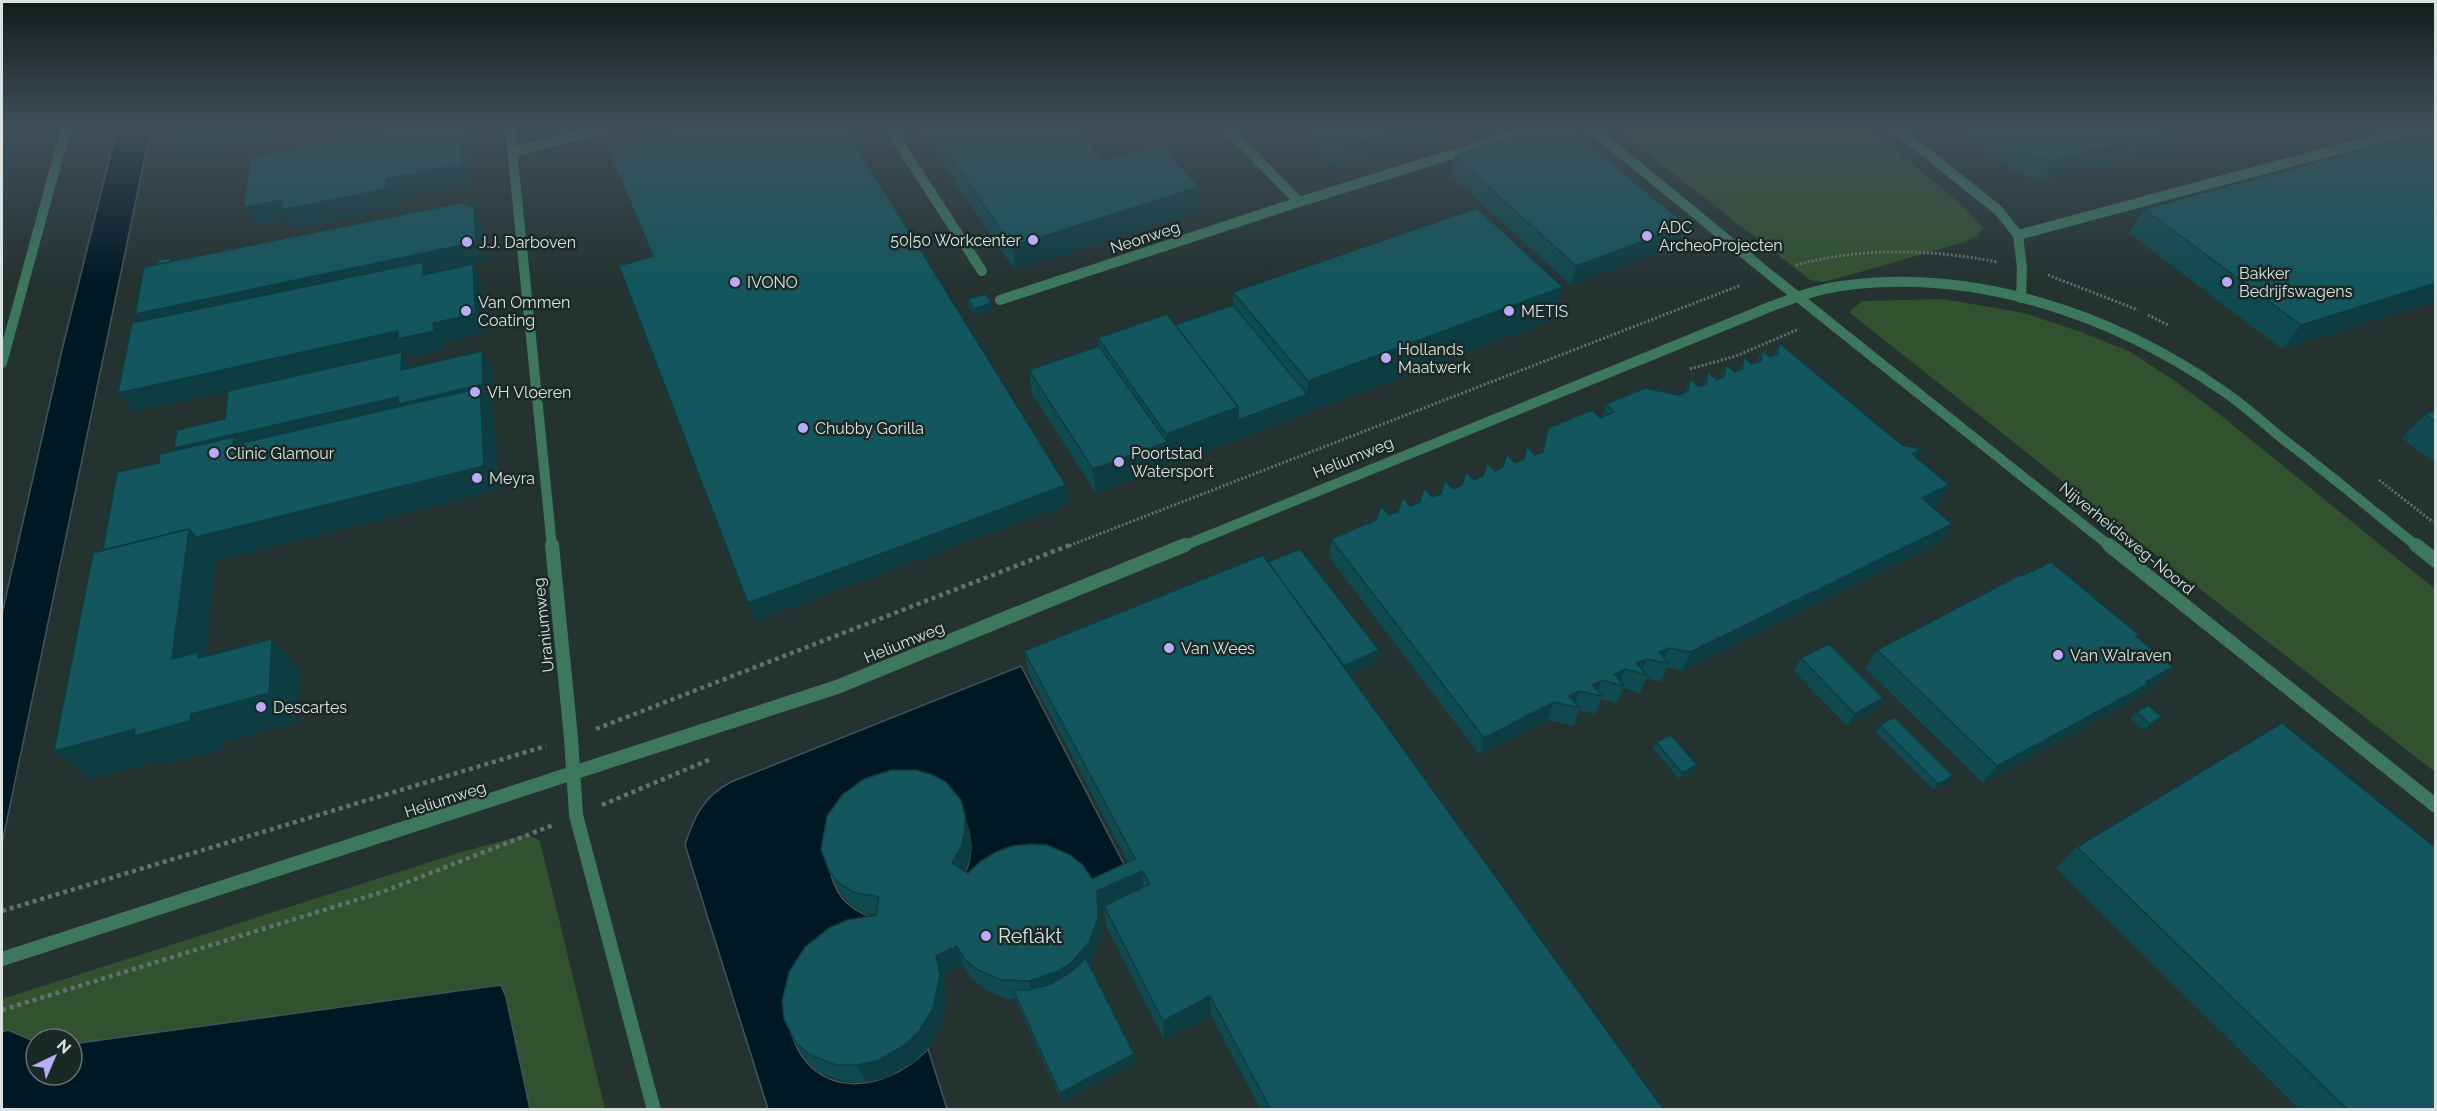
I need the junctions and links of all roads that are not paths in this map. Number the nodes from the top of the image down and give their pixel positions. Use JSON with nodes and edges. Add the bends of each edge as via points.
{"nodes":[{"id":1,"x":52,"y":180,"type":"edge"},
{"id":2,"x":515,"y":180,"type":"edge"},
{"id":3,"x":923,"y":180,"type":"edge"},
{"id":4,"x":1277,"y":180,"type":"edge"},
{"id":5,"x":1370,"y":180,"type":"edge"},
{"id":6,"x":1654,"y":180,"type":"edge"},
{"id":7,"x":1960,"y":180,"type":"edge"},
{"id":8,"x":2224,"y":180,"type":"edge"},
{"id":9,"x":1299,"y":202,"type":"junction"},
{"id":10,"x":2018,"y":235,"type":"junction"},
{"id":11,"x":982,"y":271,"type":"dead end"},
{"id":12,"x":1797,"y":296,"type":"junction"},
{"id":13,"x":2021,"y":298,"type":"junction"},
{"id":14,"x":1000,"y":300,"type":"dead end"},
{"id":15,"x":2,"y":363,"type":"edge"},
{"id":16,"x":2436,"y":561,"type":"edge"},
{"id":17,"x":574,"y":775,"type":"junction"},
{"id":18,"x":2436,"y":806,"type":"edge"},
{"id":19,"x":2,"y":960,"type":"edge"},
{"id":20,"x":654,"y":1110,"type":"edge"}],
"edges":[{"from":1,"to":15,"type":"street"},
{"from":2,"to":17,"type":"street","name":"Uraniumweg"},
{"from":3,"to":11,"type":"street"},
{"from":4,"to":9,"type":"street"},
{"from":5,"to":9,"type":"street","name":"Neonweg"},
{"from":6,"to":12,"type":"street","name":"Nijverheidsweg-Noord"},
{"from":7,"to":10,"type":"street","via":[[1998,210]]},
{"from":8,"to":10,"type":"street"},
{"from":9,"to":14,"type":"street","name":"Neonweg"},
{"from":10,"to":13,"type":"street"},
{"from":12,"to":13,"type":"street","via":[[1842,286],[1934,282]]},
{"from":12,"to":17,"type":"street","name":"Heliumweg","via":[[837,687]]},
{"from":12,"to":18,"type":"street","name":"Nijverheidsweg-Noord"},
{"from":13,"to":16,"type":"street","via":[[2134,340],[2223,391]]},
{"from":17,"to":19,"type":"street","name":"Heliumweg"},
{"from":17,"to":20,"type":"street","name":"Uraniumweg","via":[[576,815]]}]}
